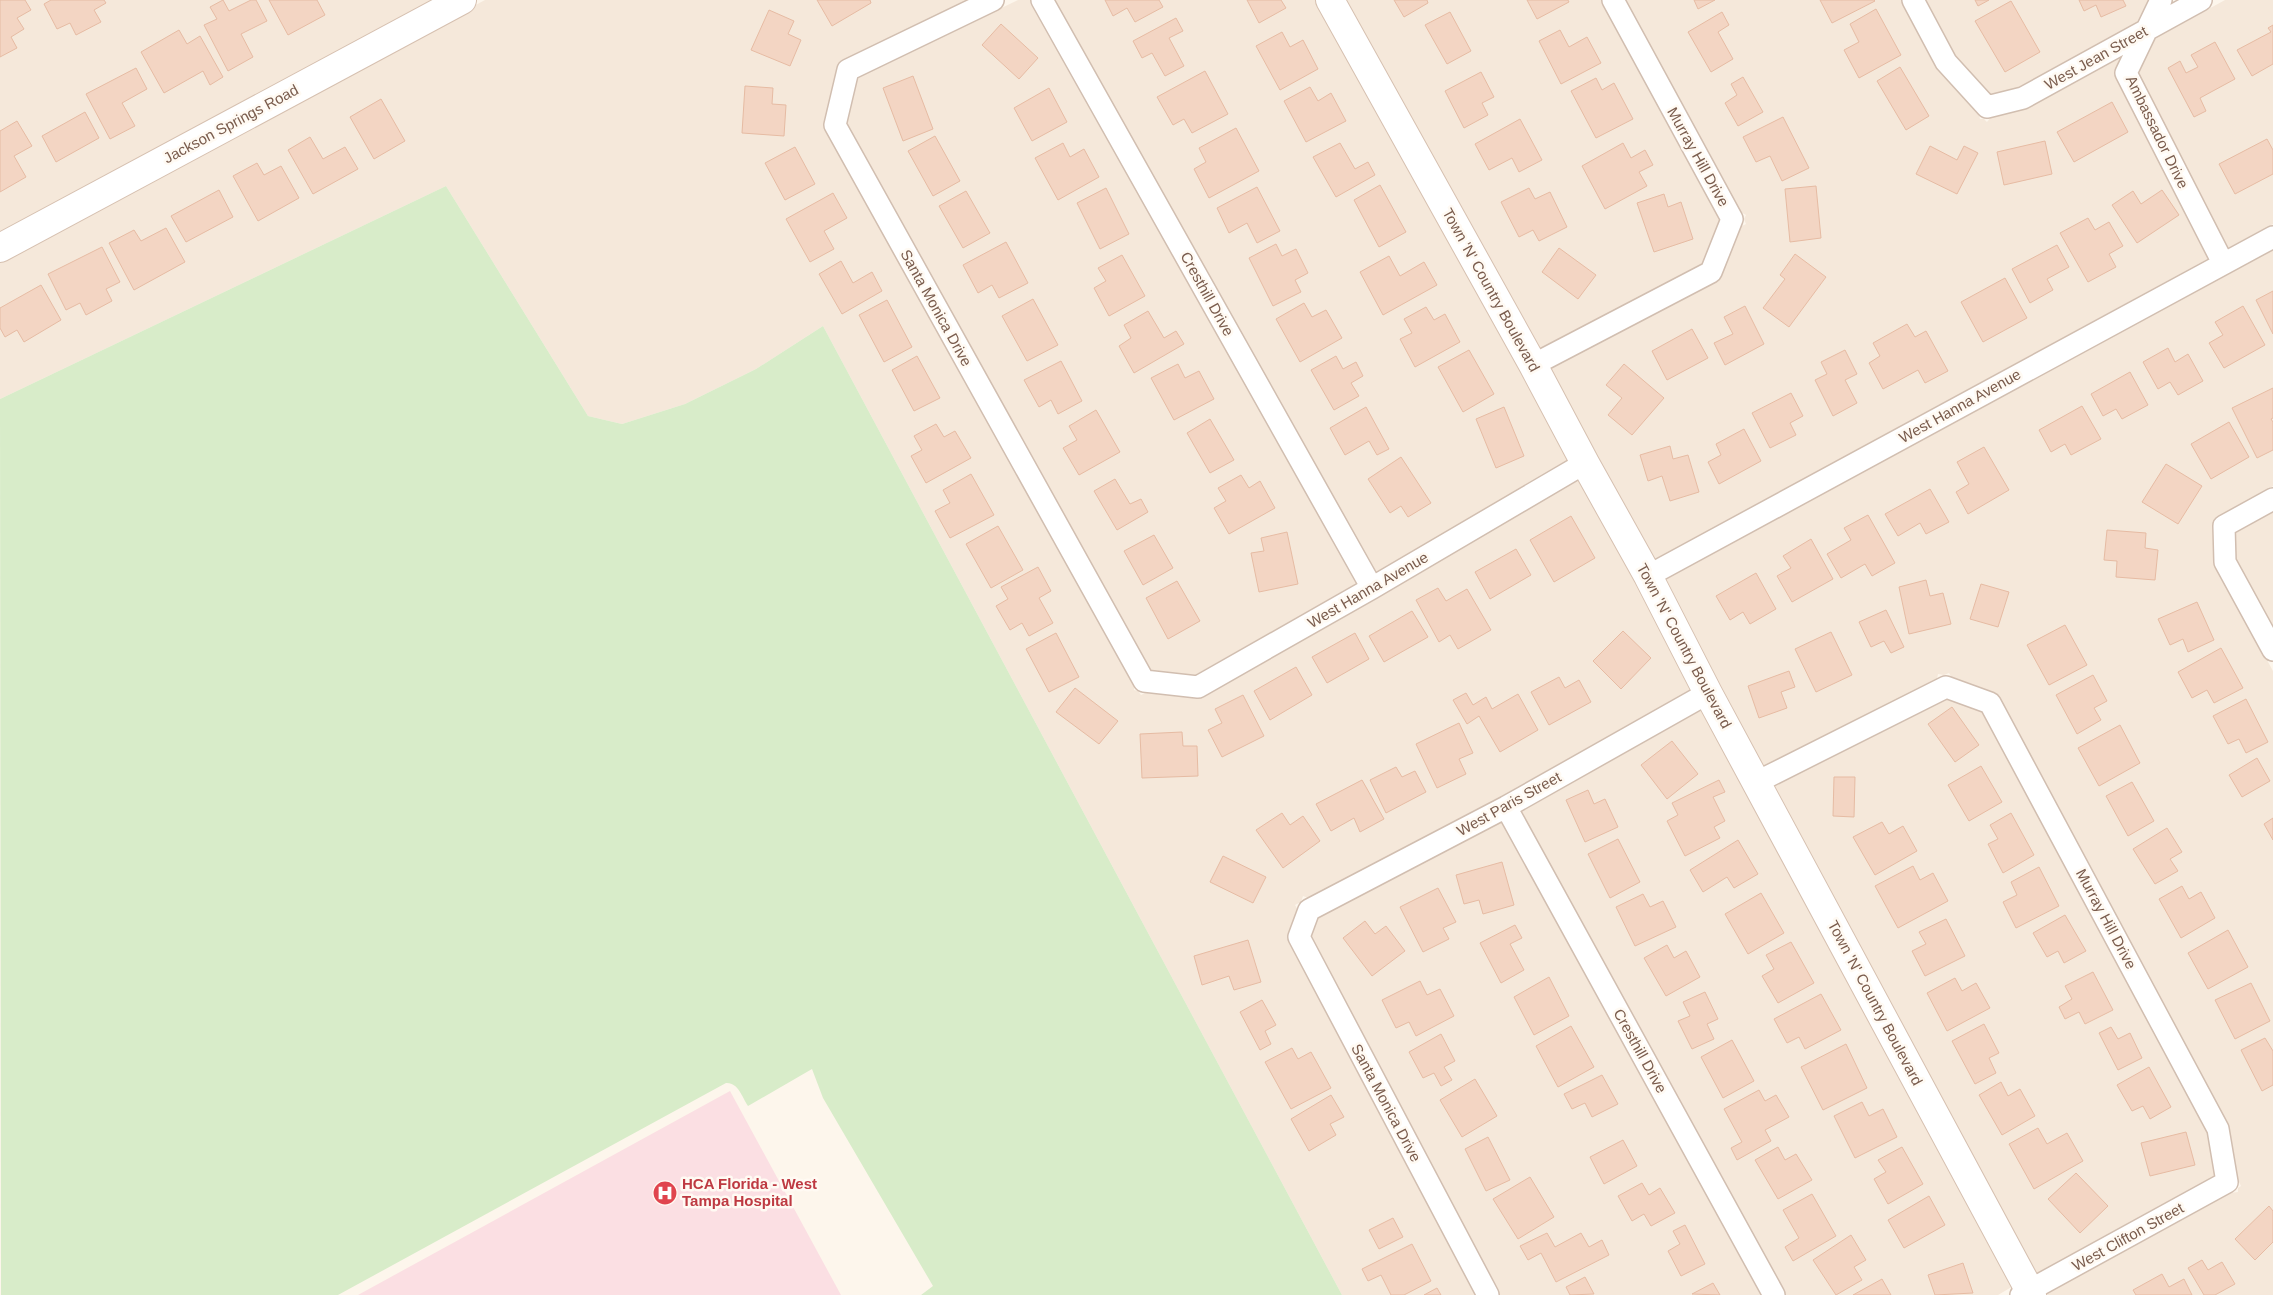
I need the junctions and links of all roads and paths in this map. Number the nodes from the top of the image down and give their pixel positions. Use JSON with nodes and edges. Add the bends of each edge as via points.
{"nodes":[{"id":1,"x":459,"y":0,"type":"edge"},
{"id":2,"x":993,"y":0,"type":"edge"},
{"id":3,"x":1042,"y":0,"type":"edge"},
{"id":4,"x":1330,"y":0,"type":"edge"},
{"id":5,"x":1613,"y":0,"type":"edge"},
{"id":6,"x":1913,"y":0,"type":"edge"},
{"id":7,"x":2161,"y":0,"type":"edge"},
{"id":8,"x":2201,"y":0,"type":"edge"},
{"id":9,"x":2146,"y":30,"type":"junction"},
{"id":10,"x":2273,"y":237,"type":"edge"},
{"id":11,"x":0,"y":248,"type":"edge"},
{"id":12,"x":2223,"y":263,"type":"junction"},
{"id":13,"x":1534,"y":365,"type":"junction"},
{"id":14,"x":1584,"y":463,"type":"junction"},
{"id":15,"x":2273,"y":498,"type":"edge"},
{"id":16,"x":1648,"y":576,"type":"junction"},
{"id":17,"x":1372,"y":588,"type":"junction"},
{"id":18,"x":2273,"y":650,"type":"edge"},
{"id":19,"x":1144,"y":681,"type":"joint"},
{"id":20,"x":1708,"y":693,"type":"junction"},
{"id":21,"x":1757,"y":782,"type":"junction"},
{"id":22,"x":1506,"y":807,"type":"junction"},
{"id":23,"x":1309,"y":910,"type":"joint"},
{"id":24,"x":2227,"y":1182,"type":"joint"},
{"id":25,"x":2028,"y":1293,"type":"edge"},
{"id":26,"x":1488,"y":1295,"type":"edge"},
{"id":27,"x":1774,"y":1295,"type":"edge"}],
"edges":[{"from":1,"to":11,"type":"street","name":"Jackson Springs Road"},
{"from":2,"to":19,"type":"street","name":"Santa Monica Drive","via":[[848,70],[834,125]]},
{"from":3,"to":17,"type":"street","name":"Cresthill Drive"},
{"from":4,"to":13,"type":"street","name":"Town 'N' Country Boulevard"},
{"from":5,"to":13,"type":"street","name":"Murray Hill Drive","via":[[1732,219],[1711,272]]},
{"from":6,"to":9,"type":"street","name":"West Jean Street","via":[[1946,62],[1986,106],[2023,98]]},
{"from":7,"to":9,"type":"street","name":"Ambassador Drive"},
{"from":8,"to":9,"type":"street","name":"West Jean Street"},
{"from":9,"to":12,"type":"street","name":"Ambassador Drive","via":[[2126,73]]},
{"from":10,"to":12,"type":"street","name":"West Hanna Avenue"},
{"from":12,"to":16,"type":"street","name":"West Hanna Avenue"},
{"from":13,"to":14,"type":"street","name":"Town 'N' Country Boulevard"},
{"from":14,"to":16,"type":"street","name":"Town 'N' Country Boulevard"},
{"from":14,"to":17,"type":"street","name":"West Hanna Avenue"},
{"from":15,"to":18,"type":"street","via":[[2224,526],[2225,562]]},
{"from":16,"to":20,"type":"street","name":"Town 'N' Country Boulevard"},
{"from":17,"to":19,"type":"street","name":"West Hanna Avenue","via":[[1198,686]]},
{"from":20,"to":21,"type":"street","name":"Town 'N' Country Boulevard"},
{"from":20,"to":22,"type":"street","name":"West Paris Street"},
{"from":21,"to":24,"type":"street","name":"Murray Hill Drive","via":[[1946,687],[1990,703],[2218,1129]]},
{"from":21,"to":25,"type":"street","name":"Town 'N' Country Boulevard"},
{"from":22,"to":23,"type":"street","name":"West Paris Street"},
{"from":22,"to":27,"type":"street","name":"Cresthill Drive"},
{"from":23,"to":26,"type":"street","name":"Santa Monica Drive","via":[[1299,937]]},
{"from":24,"to":25,"type":"street","name":"West Clifton Street"}]}
